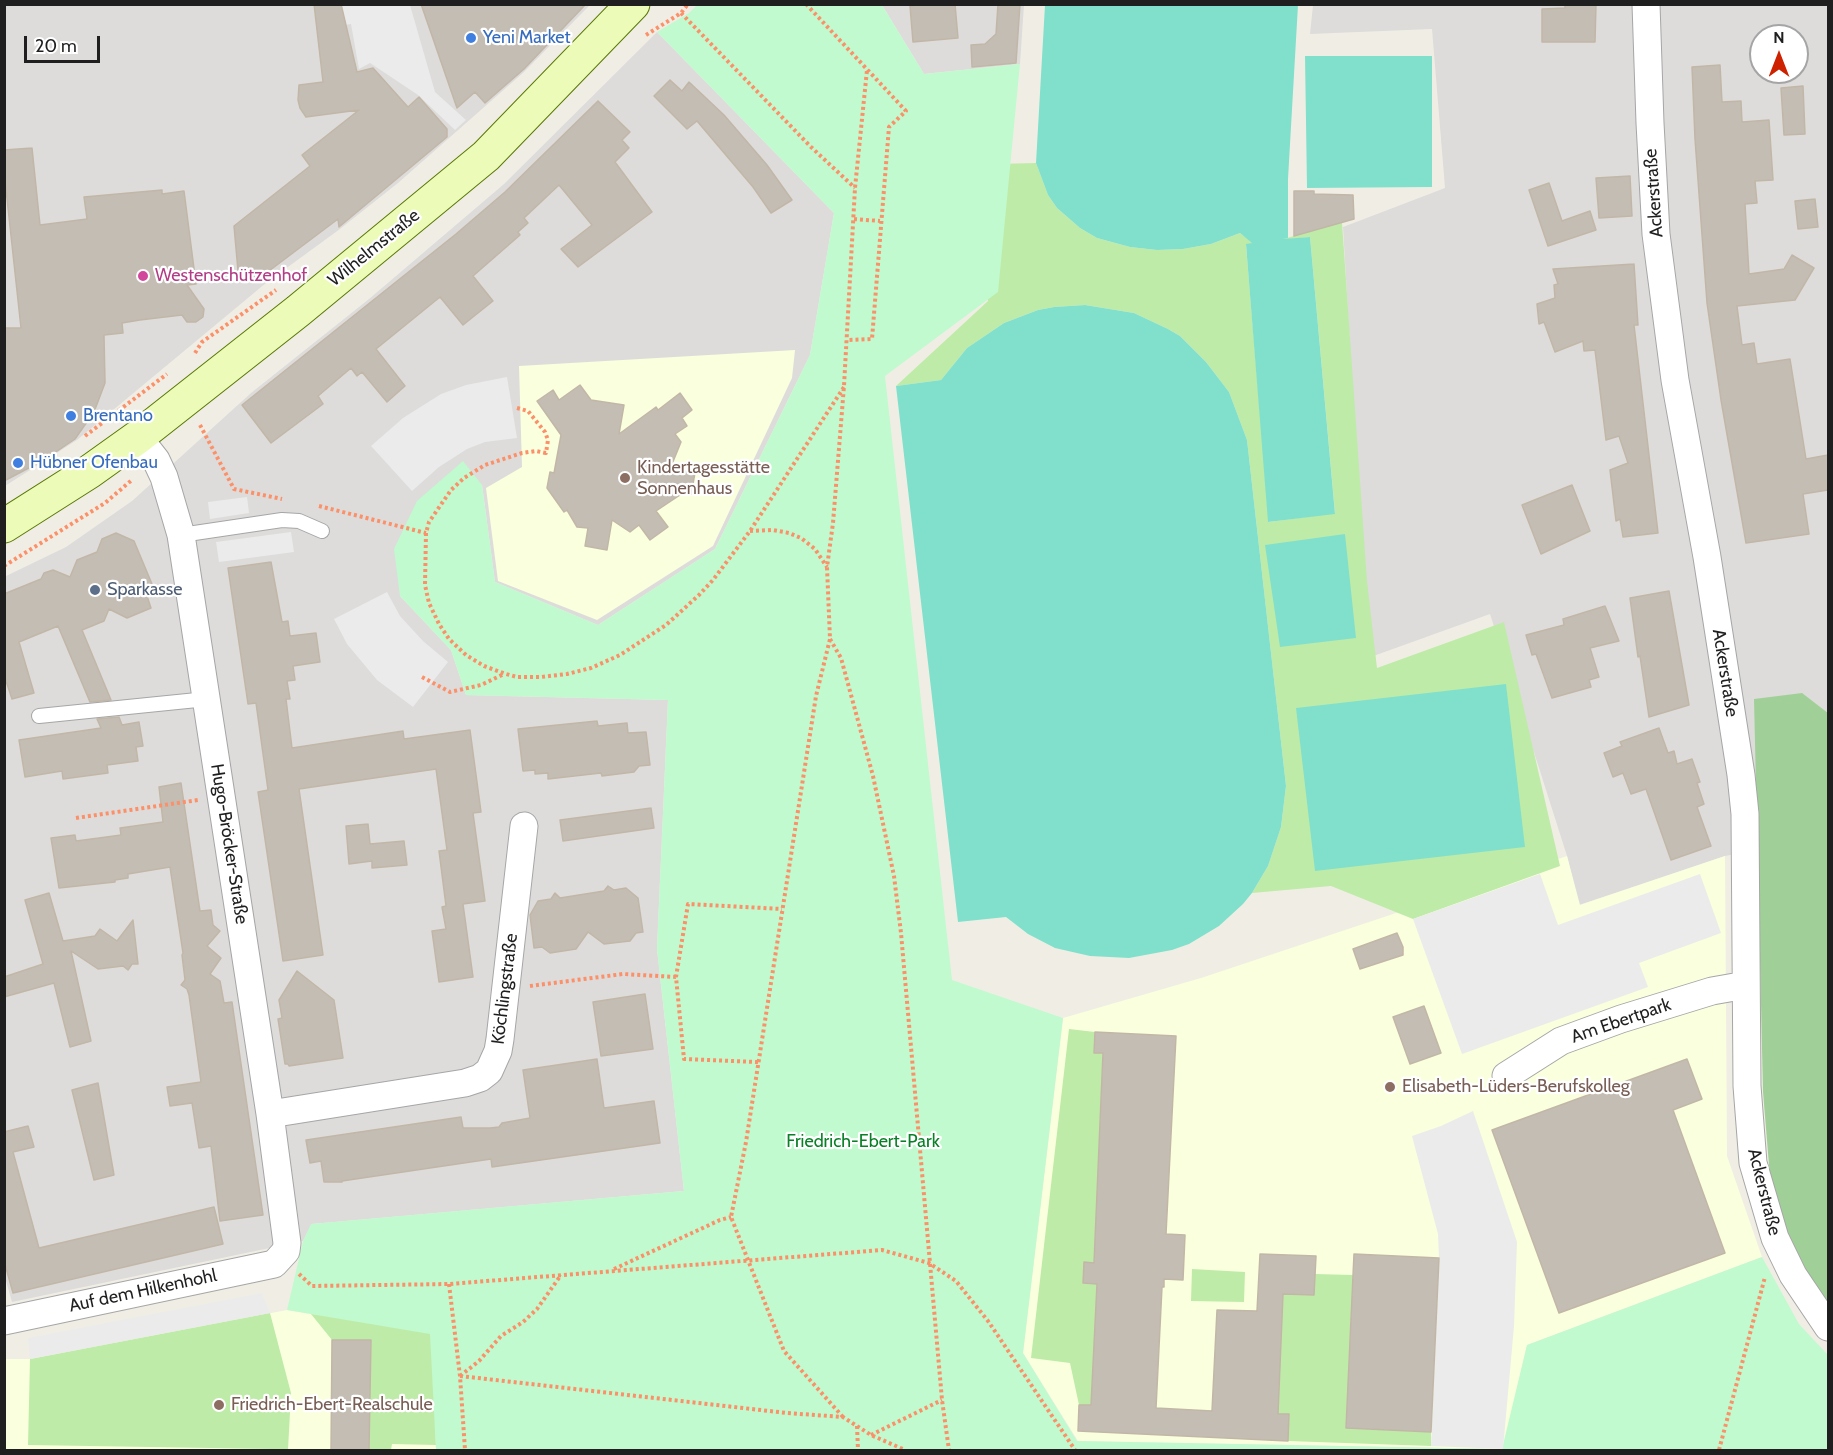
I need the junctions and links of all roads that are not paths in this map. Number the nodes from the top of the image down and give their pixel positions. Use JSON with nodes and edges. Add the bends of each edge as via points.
{"nodes":[{"id":1,"x":633,"y":4,"type":"edge"},
{"id":2,"x":1646,"y":4,"type":"edge"},
{"id":3,"x":138,"y":437,"type":"junction"},
{"id":4,"x":4,"y":526,"type":"edge"},
{"id":5,"x":322,"y":531,"type":"dead end"},
{"id":6,"x":181,"y":535,"type":"junction"},
{"id":7,"x":207,"y":699,"type":"junction"},
{"id":8,"x":39,"y":716,"type":"dead end"},
{"id":9,"x":524,"y":826,"type":"dead end"},
{"id":10,"x":1746,"y":986,"type":"junction"},
{"id":11,"x":1506,"y":1076,"type":"dead end"},
{"id":12,"x":270,"y":1113,"type":"junction"},
{"id":13,"x":280,"y":1258,"type":"joint"},
{"id":14,"x":4,"y":1321,"type":"edge"},
{"id":15,"x":1828,"y":1327,"type":"edge"}],
"edges":[{"from":1,"to":3,"type":"main road","name":"Wilhelmstraße","via":[[486,156]]},
{"from":2,"to":10,"type":"street","name":"Ackerstraße","via":[[1656,234],[1675,380],[1707,557],[1745,814]]},
{"from":3,"to":4,"type":"main road","name":"Wilhelmstraße"},
{"from":3,"to":6,"type":"street","name":"Hugo-Bröcker-Straße","via":[[164,477]]},
{"from":5,"to":6,"type":"lane","via":[[299,521],[282,520]]},
{"from":6,"to":7,"type":"street","name":"Hugo-Bröcker-Straße"},
{"from":7,"to":8,"type":"lane"},
{"from":7,"to":12,"type":"street","name":"Hugo-Bröcker-Straße"},
{"from":9,"to":12,"type":"street","name":"Köchlingstraße","via":[[498,1051],[489,1071],[465,1083]]},
{"from":10,"to":11,"type":"street","name":"Am Ebertpark","via":[[1712,991],[1561,1041]]},
{"from":10,"to":15,"type":"street","name":"Ackerstraße","via":[[1753,1163],[1775,1238],[1793,1275]]},
{"from":12,"to":13,"type":"street","name":"Hugo-Bröcker-Straße","via":[[287,1243]]},
{"from":13,"to":14,"type":"street","name":"Auf dem Hilkenhohl","via":[[261,1267]]}]}
